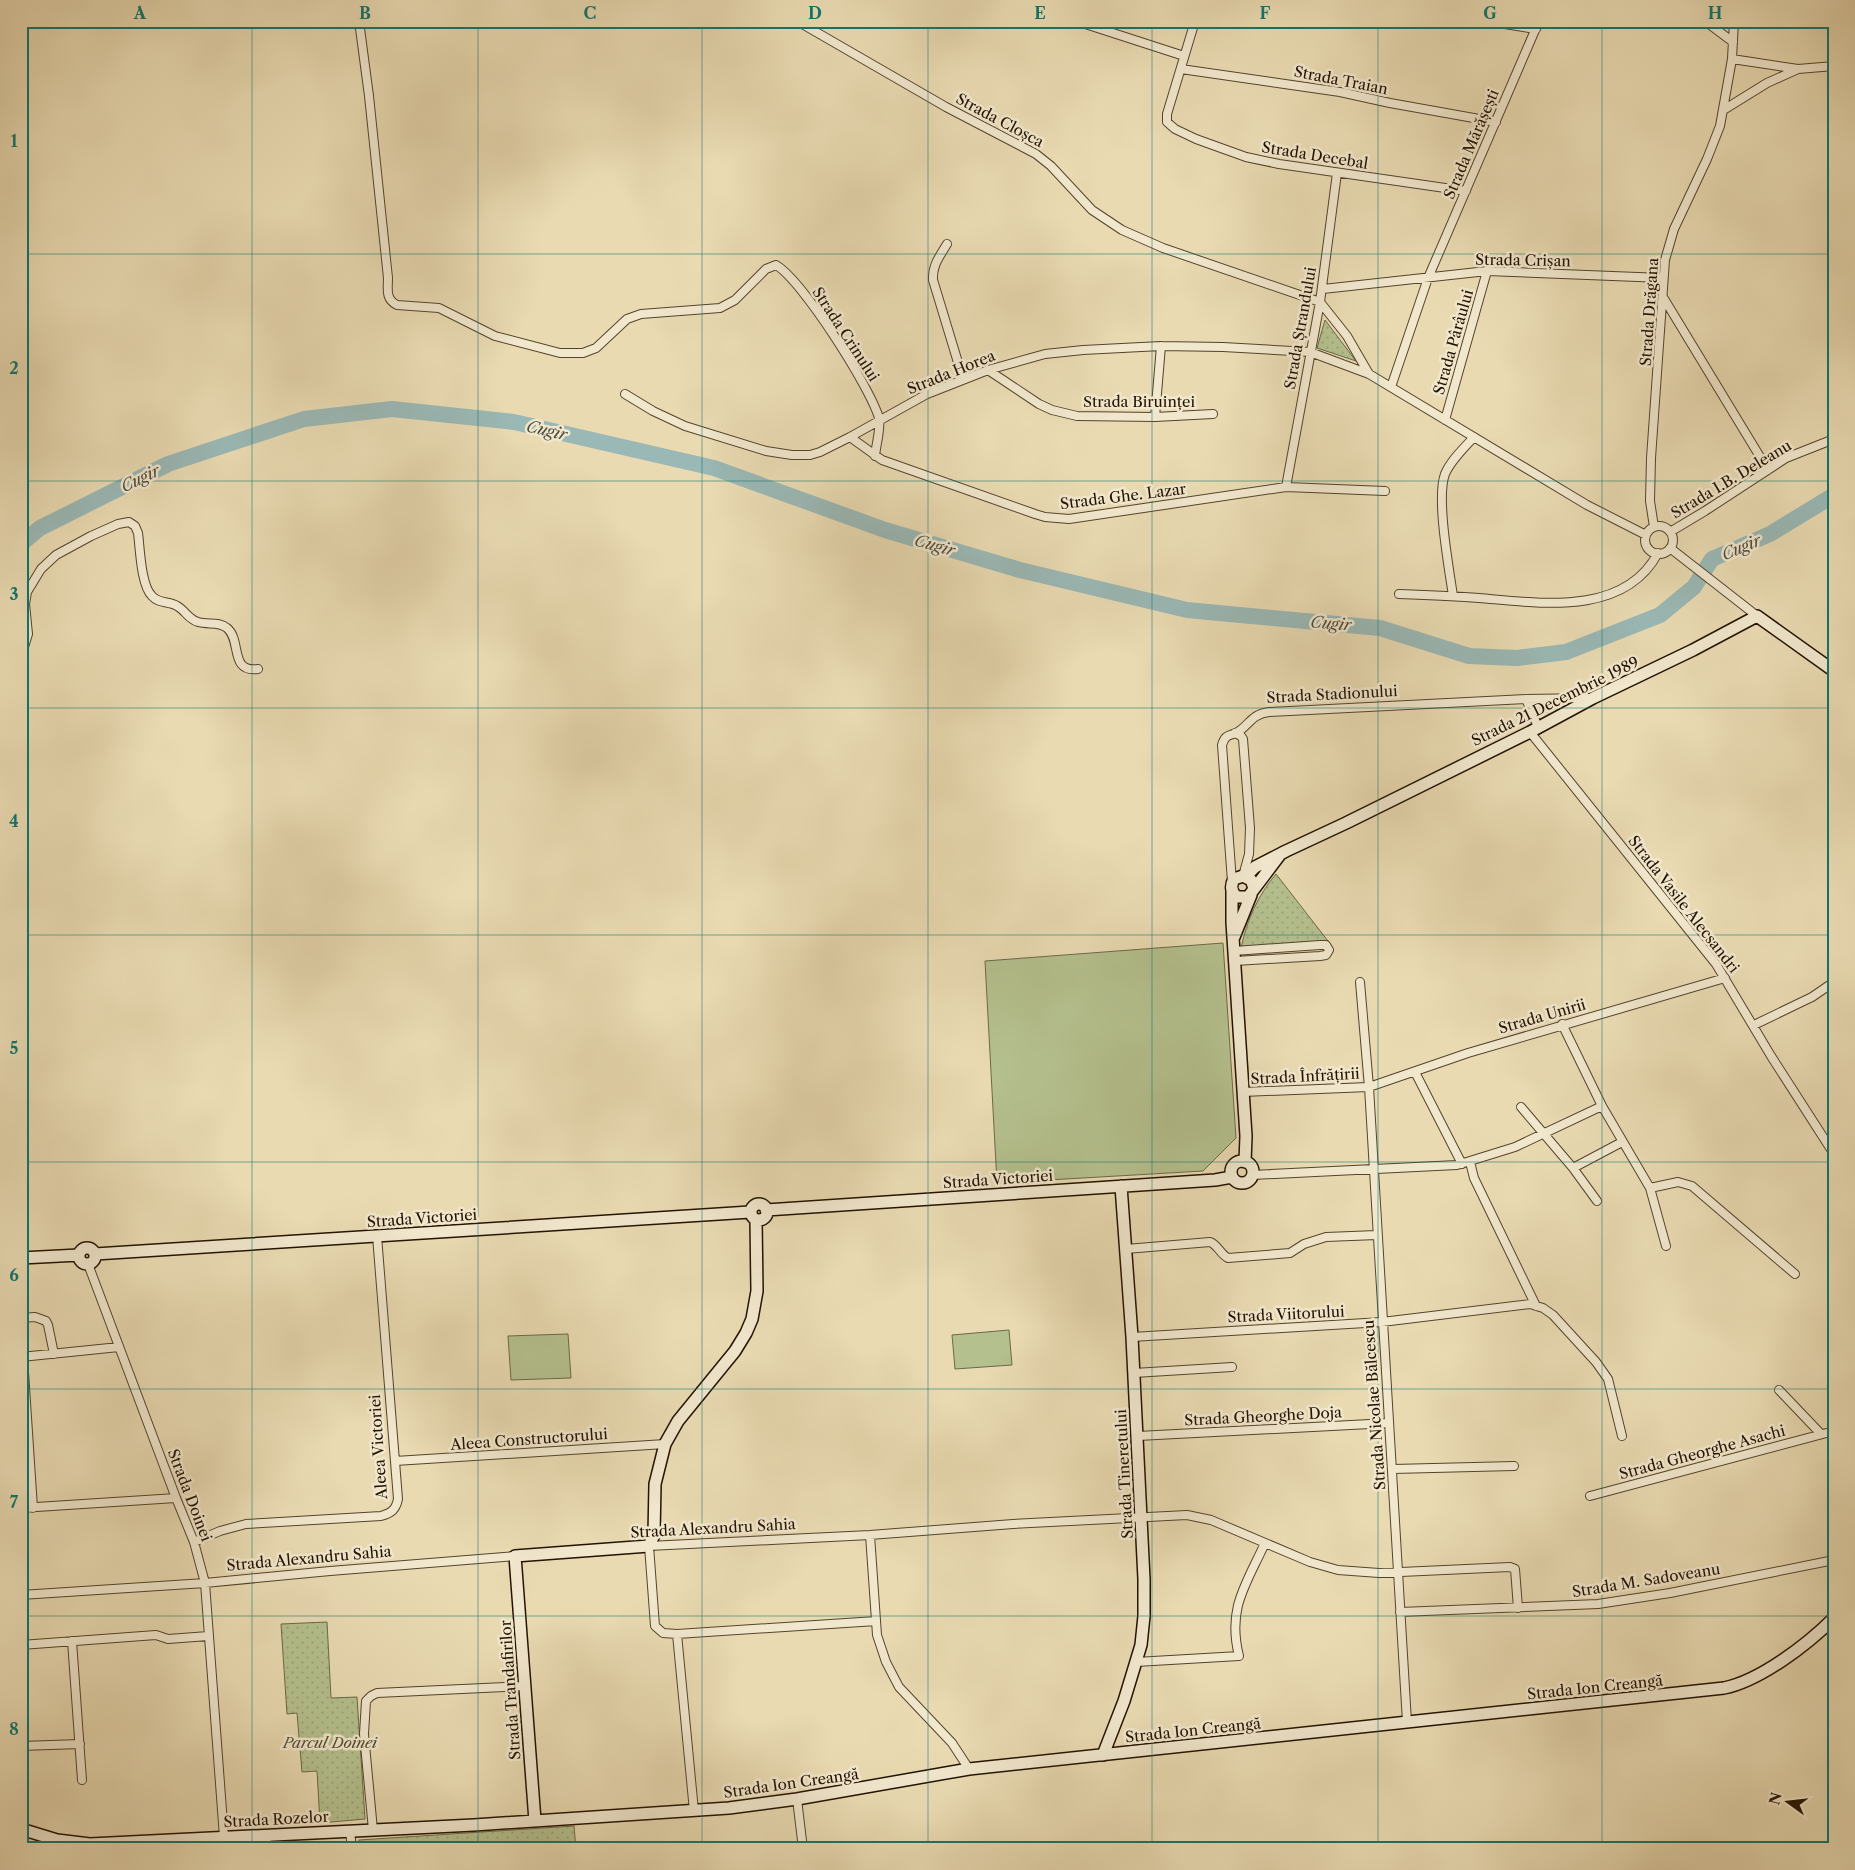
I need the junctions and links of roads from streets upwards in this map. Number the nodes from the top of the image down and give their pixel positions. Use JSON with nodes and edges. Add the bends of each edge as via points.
{"nodes":[{"id":1,"x":359,"y":21,"type":"edge"},
{"id":2,"x":797,"y":21,"type":"edge"},
{"id":3,"x":1076,"y":21,"type":"edge"},
{"id":4,"x":1195,"y":21,"type":"edge"},
{"id":5,"x":1486,"y":21,"type":"edge"},
{"id":6,"x":1705,"y":21,"type":"edge"},
{"id":7,"x":1734,"y":21,"type":"edge"},
{"id":8,"x":1537,"y":25,"type":"edge"},
{"id":9,"x":1733,"y":42,"type":"junction"},
{"id":10,"x":1184,"y":56,"type":"junction"},
{"id":11,"x":1732,"y":59,"type":"junction"},
{"id":12,"x":1834,"y":66,"type":"edge"},
{"id":13,"x":1180,"y":69,"type":"junction"},
{"id":14,"x":1798,"y":69,"type":"junction"},
{"id":15,"x":1724,"y":109,"type":"junction"},
{"id":16,"x":1496,"y":122,"type":"junction"},
{"id":17,"x":1338,"y":173,"type":"junction"},
{"id":18,"x":1466,"y":191,"type":"junction"},
{"id":19,"x":947,"y":244,"type":"dead end"},
{"id":20,"x":1487,"y":271,"type":"junction"},
{"id":21,"x":1428,"y":278,"type":"junction"},
{"id":22,"x":1663,"y":278,"type":"junction"},
{"id":23,"x":1322,"y":289,"type":"junction"},
{"id":24,"x":1663,"y":296,"type":"junction"},
{"id":25,"x":1320,"y":302,"type":"junction"},
{"id":26,"x":1160,"y":346,"type":"junction"},
{"id":27,"x":1310,"y":352,"type":"junction"},
{"id":28,"x":988,"y":370,"type":"junction"},
{"id":29,"x":1369,"y":374,"type":"junction"},
{"id":30,"x":963,"y":379,"type":"junction"},
{"id":31,"x":1391,"y":387,"type":"junction"},
{"id":32,"x":625,"y":394,"type":"dead end"},
{"id":33,"x":1213,"y":414,"type":"dead end"},
{"id":34,"x":1155,"y":417,"type":"junction"},
{"id":35,"x":879,"y":420,"type":"junction"},
{"id":36,"x":1445,"y":420,"type":"junction"},
{"id":37,"x":850,"y":437,"type":"junction"},
{"id":38,"x":1474,"y":437,"type":"junction"},
{"id":39,"x":1834,"y":439,"type":"edge"},
{"id":40,"x":875,"y":456,"type":"junction"},
{"id":41,"x":1768,"y":470,"type":"junction"},
{"id":42,"x":1286,"y":487,"type":"junction"},
{"id":43,"x":1385,"y":491,"type":"dead end"},
{"id":44,"x":1654,"y":527,"type":"junction"},
{"id":45,"x":1670,"y":532,"type":"junction"},
{"id":46,"x":1646,"y":535,"type":"junction"},
{"id":47,"x":1670,"y":548,"type":"junction"},
{"id":48,"x":1658,"y":554,"type":"junction"},
{"id":49,"x":1399,"y":594,"type":"dead end"},
{"id":50,"x":1453,"y":596,"type":"junction"},
{"id":51,"x":1757,"y":616,"type":"junction"},
{"id":52,"x":21,"y":648,"type":"edge"},
{"id":53,"x":258,"y":669,"type":"dead end"},
{"id":54,"x":1834,"y":671,"type":"edge"},
{"id":55,"x":1593,"y":698,"type":"junction"},
{"id":56,"x":1526,"y":699,"type":"junction"},
{"id":57,"x":1534,"y":729,"type":"junction"},
{"id":58,"x":1235,"y":733,"type":"junction"},
{"id":59,"x":1281,"y":853,"type":"junction"},
{"id":60,"x":1244,"y":876,"type":"junction"},
{"id":61,"x":1232,"y":887,"type":"junction"},
{"id":62,"x":1252,"y":891,"type":"junction"},
{"id":63,"x":1233,"y":939,"type":"junction"},
{"id":64,"x":1235,"y":956,"type":"junction"},
{"id":65,"x":1725,"y":978,"type":"junction"},
{"id":66,"x":1360,"y":982,"type":"dead end"},
{"id":67,"x":1834,"y":982,"type":"edge"},
{"id":68,"x":1562,"y":1024,"type":"junction"},
{"id":69,"x":1754,"y":1025,"type":"junction"},
{"id":70,"x":1415,"y":1072,"type":"junction"},
{"id":71,"x":1369,"y":1086,"type":"junction"},
{"id":72,"x":1243,"y":1092,"type":"junction"},
{"id":73,"x":1602,"y":1106,"type":"junction"},
{"id":74,"x":1521,"y":1108,"type":"dead end"},
{"id":75,"x":1543,"y":1134,"type":"junction"},
{"id":76,"x":1622,"y":1142,"type":"junction"},
{"id":77,"x":1834,"y":1154,"type":"edge"},
{"id":78,"x":1245,"y":1162,"type":"junction"},
{"id":79,"x":1466,"y":1163,"type":"junction"},
{"id":80,"x":1573,"y":1168,"type":"junction"},
{"id":81,"x":1373,"y":1170,"type":"junction"},
{"id":82,"x":1252,"y":1175,"type":"junction"},
{"id":83,"x":1232,"y":1177,"type":"junction"},
{"id":84,"x":1121,"y":1186,"type":"junction"},
{"id":85,"x":1650,"y":1188,"type":"junction"},
{"id":86,"x":1597,"y":1201,"type":"dead end"},
{"id":87,"x":753,"y":1216,"type":"junction"},
{"id":88,"x":1377,"y":1235,"type":"junction"},
{"id":89,"x":377,"y":1236,"type":"junction"},
{"id":90,"x":1666,"y":1246,"type":"dead end"},
{"id":91,"x":1126,"y":1249,"type":"junction"},
{"id":92,"x":21,"y":1258,"type":"edge"},
{"id":93,"x":92,"y":1259,"type":"junction"},
{"id":94,"x":1795,"y":1274,"type":"dead end"},
{"id":95,"x":1533,"y":1305,"type":"junction"},
{"id":96,"x":21,"y":1318,"type":"edge"},
{"id":97,"x":1382,"y":1322,"type":"junction"},
{"id":98,"x":1132,"y":1337,"type":"junction"},
{"id":99,"x":119,"y":1347,"type":"junction"},
{"id":100,"x":54,"y":1354,"type":"junction"},
{"id":101,"x":22,"y":1357,"type":"edge"},
{"id":102,"x":1232,"y":1368,"type":"dead end"},
{"id":103,"x":1134,"y":1374,"type":"junction"},
{"id":104,"x":1779,"y":1390,"type":"dead end"},
{"id":105,"x":1389,"y":1423,"type":"junction"},
{"id":106,"x":1834,"y":1432,"type":"edge"},
{"id":107,"x":1821,"y":1434,"type":"junction"},
{"id":108,"x":1138,"y":1436,"type":"junction"},
{"id":109,"x":1622,"y":1436,"type":"dead end"},
{"id":110,"x":665,"y":1444,"type":"junction"},
{"id":111,"x":394,"y":1461,"type":"junction"},
{"id":112,"x":1514,"y":1466,"type":"dead end"},
{"id":113,"x":1393,"y":1469,"type":"junction"},
{"id":114,"x":1590,"y":1496,"type":"dead end"},
{"id":115,"x":176,"y":1498,"type":"junction"},
{"id":116,"x":21,"y":1508,"type":"edge"},
{"id":117,"x":33,"y":1508,"type":"junction"},
{"id":118,"x":1141,"y":1517,"type":"junction"},
{"id":119,"x":870,"y":1535,"type":"junction"},
{"id":120,"x":194,"y":1542,"type":"junction"},
{"id":121,"x":1265,"y":1543,"type":"junction"},
{"id":122,"x":649,"y":1546,"type":"junction"},
{"id":123,"x":516,"y":1556,"type":"junction"},
{"id":124,"x":1834,"y":1560,"type":"edge"},
{"id":125,"x":1397,"y":1572,"type":"junction"},
{"id":126,"x":205,"y":1583,"type":"junction"},
{"id":127,"x":21,"y":1595,"type":"edge"},
{"id":128,"x":1518,"y":1608,"type":"junction"},
{"id":129,"x":1400,"y":1612,"type":"junction"},
{"id":130,"x":1834,"y":1618,"type":"edge"},
{"id":131,"x":876,"y":1621,"type":"junction"},
{"id":132,"x":677,"y":1634,"type":"junction"},
{"id":133,"x":208,"y":1636,"type":"junction"},
{"id":134,"x":72,"y":1641,"type":"junction"},
{"id":135,"x":21,"y":1645,"type":"edge"},
{"id":136,"x":1136,"y":1662,"type":"junction"},
{"id":137,"x":525,"y":1686,"type":"junction"},
{"id":138,"x":1407,"y":1722,"type":"junction"},
{"id":139,"x":80,"y":1744,"type":"junction"},
{"id":140,"x":21,"y":1746,"type":"edge"},
{"id":141,"x":1103,"y":1755,"type":"junction"},
{"id":142,"x":969,"y":1769,"type":"junction"},
{"id":143,"x":82,"y":1780,"type":"dead end"},
{"id":144,"x":797,"y":1799,"type":"junction"},
{"id":145,"x":694,"y":1811,"type":"junction"},
{"id":146,"x":535,"y":1821,"type":"junction"},
{"id":147,"x":21,"y":1829,"type":"edge"},
{"id":148,"x":373,"y":1830,"type":"junction"},
{"id":149,"x":350,"y":1831,"type":"junction"},
{"id":150,"x":266,"y":1835,"type":"junction"},
{"id":151,"x":224,"y":1837,"type":"junction"},
{"id":152,"x":153,"y":1845,"type":"edge"},
{"id":153,"x":90,"y":1847,"type":"edge"},
{"id":154,"x":267,"y":1849,"type":"edge"},
{"id":155,"x":352,"y":1849,"type":"edge"},
{"id":156,"x":803,"y":1849,"type":"edge"}],
"edges":[{"from":1,"to":35,"type":"street","name":"Strada Crinului","via":[[391,302],[439,308],[495,336],[560,352],[583,353],[596,348],[627,319],[641,314],[720,308],[736,300],[766,269],[776,265],[789,275],[828,328],[868,393]]},
{"from":2,"to":25,"type":"street","name":"Strada Cloșca","via":[[946,107],[1036,154],[1092,210],[1122,230],[1163,248]]},
{"from":3,"to":10,"type":"street"},
{"from":4,"to":10,"type":"street"},
{"from":5,"to":8,"type":"street"},
{"from":6,"to":9,"type":"street"},
{"from":7,"to":9,"type":"street","name":"Strada Drăgana"},
{"from":8,"to":16,"type":"street","name":"Strada Mărășești"},
{"from":9,"to":11,"type":"street","name":"Strada Drăgana"},
{"from":10,"to":13,"type":"street"},
{"from":11,"to":14,"type":"street"},
{"from":11,"to":15,"type":"street","name":"Strada Drăgana"},
{"from":12,"to":14,"type":"street"},
{"from":13,"to":16,"type":"street","name":"Strada Traian","via":[[1340,92]]},
{"from":13,"to":17,"type":"street","name":"Strada Decebal","via":[[1167,114],[1167,122],[1175,129],[1246,157]]},
{"from":14,"to":15,"type":"street"},
{"from":15,"to":22,"type":"street","name":"Strada Drăgana","via":[[1707,159],[1674,229]]},
{"from":16,"to":18,"type":"street","name":"Strada Mărășești"},
{"from":17,"to":18,"type":"street","name":"Strada Decebal"},
{"from":17,"to":23,"type":"street","name":"Strada Ștrandului"},
{"from":18,"to":21,"type":"street","name":"Strada Mărășești"},
{"from":19,"to":30,"type":"street","via":[[932,272]]},
{"from":20,"to":21,"type":"street","name":"Strada Crișan"},
{"from":20,"to":22,"type":"street","name":"Strada Crișan"},
{"from":20,"to":36,"type":"street","name":"Strada Pârâului"},
{"from":21,"to":23,"type":"street","name":"Strada Crișan"},
{"from":21,"to":31,"type":"street","name":"Strada Mărășești"},
{"from":22,"to":24,"type":"street","name":"Strada Drăgana"},
{"from":23,"to":25,"type":"street","name":"Strada Ștrandului"},
{"from":24,"to":41,"type":"street"},
{"from":24,"to":44,"type":"street","name":"Strada Drăgana","via":[[1651,458],[1650,501]]},
{"from":25,"to":27,"type":"street","name":"Strada Ștrandului"},
{"from":25,"to":29,"type":"street","via":[[1347,336]]},
{"from":26,"to":27,"type":"street","name":"Strada Horea"},
{"from":26,"to":28,"type":"street","name":"Strada Horea","via":[[1045,354]]},
{"from":26,"to":34,"type":"street"},
{"from":27,"to":29,"type":"street","name":"Strada Horea"},
{"from":27,"to":42,"type":"street","name":"Strada Ștrandului"},
{"from":28,"to":30,"type":"street","name":"Strada Horea"},
{"from":28,"to":34,"type":"street","name":"Strada Biruinței","via":[[1039,404],[1058,412],[1094,417]]},
{"from":29,"to":31,"type":"street","name":"Strada Horea"},
{"from":30,"to":35,"type":"street","name":"Strada Horea"},
{"from":31,"to":36,"type":"street","name":"Strada Horea"},
{"from":32,"to":37,"type":"street","name":"Strada Horea","via":[[684,426],[766,451],[810,455]]},
{"from":33,"to":34,"type":"street","name":"Strada Biruinței"},
{"from":35,"to":37,"type":"street","name":"Strada Horea"},
{"from":35,"to":40,"type":"street","name":"Strada Crinului"},
{"from":36,"to":38,"type":"street","name":"Strada Horea"},
{"from":37,"to":40,"type":"street","name":"Strada Ghe. Lazar"},
{"from":38,"to":46,"type":"street","name":"Strada Horea","via":[[1588,505]]},
{"from":38,"to":50,"type":"street","via":[[1449,467],[1443,483]]},
{"from":39,"to":41,"type":"street","name":"Strada I.B. Deleanu","via":[[1786,458]]},
{"from":40,"to":42,"type":"street","name":"Strada Ghe. Lazar","via":[[1035,514],[1059,519]]},
{"from":41,"to":45,"type":"street","name":"Strada I.B. Deleanu"},
{"from":42,"to":43,"type":"street","name":"Strada Ghe. Lazar"},
{"from":44,"to":45,"type":"street","via":[[1663,526]]},
{"from":44,"to":46,"type":"street"},
{"from":45,"to":47,"type":"street","via":[[1673,540]]},
{"from":46,"to":48,"type":"street","via":[[1648,547]]},
{"from":47,"to":48,"type":"street"},
{"from":47,"to":51,"type":"street"},
{"from":48,"to":50,"type":"street","via":[[1647,571],[1636,580],[1592,600],[1535,603]]},
{"from":49,"to":50,"type":"street"},
{"from":51,"to":54,"type":"street"},
{"from":51,"to":55,"type":"street","name":"Strada 21 Decembrie 1989"},
{"from":52,"to":53,"type":"street","via":[[28,634],[24,604],[27,592],[41,569],[56,555],[91,536],[129,522],[138,533],[146,587],[151,596],[159,602],[174,604],[196,621],[224,625],[230,630],[242,665],[250,670]]},
{"from":55,"to":56,"type":"street","name":"Strada Stadionului"},
{"from":55,"to":57,"type":"street","name":"Strada 21 Decembrie 1989"},
{"from":56,"to":57,"type":"street"},
{"from":56,"to":58,"type":"street","name":"Strada Stadionului","via":[[1269,712],[1253,717]]},
{"from":57,"to":59,"type":"street","name":"Strada 21 Decembrie 1989"},
{"from":57,"to":65,"type":"street","name":"Strada Vasile Alecsandri"},
{"from":58,"to":60,"type":"street","via":[[1243,739],[1250,828]]},
{"from":58,"to":61,"type":"street","name":"Strada Stadionului","via":[[1224,738],[1222,745]]},
{"from":59,"to":60,"type":"street","name":"Strada 21 Decembrie 1989"},
{"from":59,"to":62,"type":"street","name":"Strada 21 Decembrie 1989"},
{"from":60,"to":61,"type":"street","via":[[1237,877]]},
{"from":60,"to":62,"type":"street","via":[[1251,880]]},
{"from":61,"to":62,"type":"street","via":[[1241,898]]},
{"from":61,"to":63,"type":"street"},
{"from":62,"to":63,"type":"street"},
{"from":63,"to":64,"type":"street"},
{"from":64,"to":64,"type":"street","via":[[1320,945],[1326,945],[1330,950],[1320,956]]},
{"from":64,"to":72,"type":"street"},
{"from":65,"to":68,"type":"street","name":"Strada Unirii"},
{"from":65,"to":69,"type":"street","name":"Strada Vasile Alecsandri"},
{"from":66,"to":71,"type":"street","name":"Strada Nicolae Bălcescu"},
{"from":67,"to":69,"type":"street"},
{"from":68,"to":70,"type":"street","name":"Strada Unirii"},
{"from":68,"to":73,"type":"street"},
{"from":69,"to":77,"type":"street","name":"Strada Vasile Alecsandri"},
{"from":70,"to":71,"type":"street","name":"Strada Unirii"},
{"from":70,"to":79,"type":"street"},
{"from":71,"to":72,"type":"street","name":"Strada Înfrățirii"},
{"from":71,"to":81,"type":"street","name":"Strada Nicolae Bălcescu"},
{"from":72,"to":78,"type":"street"},
{"from":73,"to":75,"type":"street"},
{"from":73,"to":76,"type":"street"},
{"from":74,"to":75,"type":"street"},
{"from":75,"to":79,"type":"street"},
{"from":75,"to":80,"type":"street"},
{"from":76,"to":80,"type":"street"},
{"from":76,"to":85,"type":"street"},
{"from":78,"to":82,"type":"street","via":[[1250,1166]]},
{"from":78,"to":83,"type":"street","via":[[1235,1164],[1231,1170]]},
{"from":79,"to":81,"type":"street"},
{"from":79,"to":95,"type":"street"},
{"from":80,"to":86,"type":"street"},
{"from":81,"to":82,"type":"street"},
{"from":81,"to":88,"type":"street","name":"Strada Nicolae Bălcescu"},
{"from":82,"to":83,"type":"street","via":[[1243,1183]]},
{"from":83,"to":84,"type":"street","name":"Strada Victoriei"},
{"from":84,"to":87,"type":"street","name":"Strada Victoriei","via":[[766,1210],[762,1204],[756,1204],[752,1207]]},
{"from":84,"to":91,"type":"street","name":"Strada Tineretului"},
{"from":85,"to":90,"type":"street"},
{"from":85,"to":94,"type":"street","via":[[1678,1182],[1692,1186]]},
{"from":87,"to":89,"type":"street","name":"Strada Victoriei"},
{"from":87,"to":110,"type":"street","via":[[757,1290],[752,1319],[735,1351],[678,1420]]},
{"from":88,"to":91,"type":"street","via":[[1326,1237],[1304,1244],[1290,1253],[1228,1258],[1210,1242]]},
{"from":88,"to":97,"type":"street","name":"Strada Nicolae Bălcescu"},
{"from":89,"to":93,"type":"street","name":"Strada Victoriei"},
{"from":89,"to":111,"type":"street","name":"Aleea Victoriei"},
{"from":91,"to":98,"type":"street","name":"Strada Tineretului"},
{"from":92,"to":93,"type":"street","name":"Strada Victoriei","via":[[79,1255],[87,1248],[92,1250]]},
{"from":93,"to":99,"type":"street","name":"Strada Doinei"},
{"from":95,"to":97,"type":"street","name":"Strada Viitorului"},
{"from":95,"to":109,"type":"street","via":[[1553,1315],[1608,1379]]},
{"from":96,"to":100,"type":"street","via":[[46,1321]]},
{"from":97,"to":98,"type":"street","name":"Strada Viitorului"},
{"from":97,"to":105,"type":"street","name":"Strada Nicolae Bălcescu"},
{"from":98,"to":103,"type":"street","name":"Strada Tineretului"},
{"from":99,"to":100,"type":"street"},
{"from":99,"to":115,"type":"street","name":"Strada Doinei"},
{"from":100,"to":101,"type":"street"},
{"from":101,"to":117,"type":"street"},
{"from":102,"to":103,"type":"street"},
{"from":103,"to":108,"type":"street","name":"Strada Tineretului"},
{"from":104,"to":107,"type":"street","name":"Strada Gheorghe Asachi"},
{"from":105,"to":108,"type":"street","name":"Strada Gheorghe Doja"},
{"from":105,"to":113,"type":"street","name":"Strada Nicolae Bălcescu"},
{"from":106,"to":107,"type":"street","name":"Strada Gheorghe Asachi"},
{"from":107,"to":114,"type":"street","name":"Strada Gheorghe Asachi"},
{"from":108,"to":118,"type":"street","name":"Strada Tineretului"},
{"from":110,"to":111,"type":"street","name":"Aleea Constructorului"},
{"from":110,"to":122,"type":"street","via":[[655,1484],[654,1535]]},
{"from":111,"to":120,"type":"street","name":"Aleea Victoriei","via":[[398,1499],[389,1514],[246,1524]]},
{"from":112,"to":113,"type":"street"},
{"from":113,"to":125,"type":"street","name":"Strada Nicolae Bălcescu"},
{"from":115,"to":117,"type":"street"},
{"from":115,"to":120,"type":"street","name":"Strada Doinei"},
{"from":116,"to":117,"type":"street"},
{"from":118,"to":119,"type":"street","name":"Strada Alexandru Sahia"},
{"from":118,"to":121,"type":"street","name":"Strada Alexandru Sahia","via":[[1197,1516]]},
{"from":118,"to":136,"type":"street","name":"Strada Tineretului","via":[[1144,1616]]},
{"from":119,"to":122,"type":"street","name":"Strada Alexandru Sahia"},
{"from":119,"to":131,"type":"street"},
{"from":120,"to":126,"type":"street","name":"Strada Doinei"},
{"from":121,"to":125,"type":"street","name":"Strada Alexandru Sahia","via":[[1338,1570]]},
{"from":121,"to":136,"type":"street","via":[[1238,1604],[1234,1628],[1240,1656]]},
{"from":122,"to":123,"type":"street","name":"Strada Alexandru Sahia"},
{"from":122,"to":132,"type":"street","via":[[655,1626],[663,1633]]},
{"from":123,"to":126,"type":"street","name":"Strada Alexandru Sahia"},
{"from":123,"to":137,"type":"street","name":"Strada Trandafirilor"},
{"from":124,"to":128,"type":"street","name":"Strada M. Sadoveanu","via":[[1606,1603]]},
{"from":125,"to":128,"type":"street","name":"Strada Alexandru Sahia","via":[[1510,1567],[1515,1569]]},
{"from":125,"to":129,"type":"street","name":"Strada Nicolae Bălcescu"},
{"from":126,"to":127,"type":"street","name":"Strada Alexandru Sahia"},
{"from":126,"to":133,"type":"street","name":"Strada Doinei"},
{"from":128,"to":129,"type":"street","name":"Strada M. Sadoveanu"},
{"from":129,"to":138,"type":"street","name":"Strada Nicolae Bălcescu"},
{"from":130,"to":138,"type":"street","name":"Strada Ion Creangă","via":[[1760,1675],[1734,1686]]},
{"from":131,"to":132,"type":"street"},
{"from":131,"to":142,"type":"street","via":[[886,1662],[899,1687],[952,1743]]},
{"from":132,"to":145,"type":"street"},
{"from":133,"to":134,"type":"street","via":[[168,1640],[156,1636]]},
{"from":133,"to":151,"type":"street","name":"Strada Doinei"},
{"from":134,"to":135,"type":"street"},
{"from":134,"to":139,"type":"street"},
{"from":136,"to":141,"type":"street","name":"Strada Tineretului"},
{"from":137,"to":146,"type":"street","name":"Strada Trandafirilor"},
{"from":137,"to":148,"type":"street","via":[[377,1693],[371,1696],[364,1711],[364,1734]]},
{"from":138,"to":141,"type":"street","name":"Strada Ion Creangă"},
{"from":139,"to":140,"type":"street"},
{"from":139,"to":143,"type":"street"},
{"from":141,"to":142,"type":"street","name":"Strada Ion Creangă"},
{"from":142,"to":144,"type":"street","name":"Strada Ion Creangă"},
{"from":144,"to":145,"type":"street","name":"Strada Ion Creangă"},
{"from":144,"to":156,"type":"street"},
{"from":145,"to":146,"type":"street","name":"Strada Ion Creangă"},
{"from":146,"to":148,"type":"street","name":"Strada Rozelor"},
{"from":147,"to":153,"type":"street","name":"Strada Rozelor"},
{"from":148,"to":149,"type":"street","name":"Strada Rozelor"},
{"from":149,"to":150,"type":"street","name":"Strada Rozelor"},
{"from":149,"to":155,"type":"street"},
{"from":150,"to":151,"type":"street","name":"Strada Rozelor"},
{"from":150,"to":154,"type":"street"},
{"from":151,"to":152,"type":"street","name":"Strada Rozelor"},
{"from":152,"to":153,"type":"street","name":"Strada Rozelor"}]}
